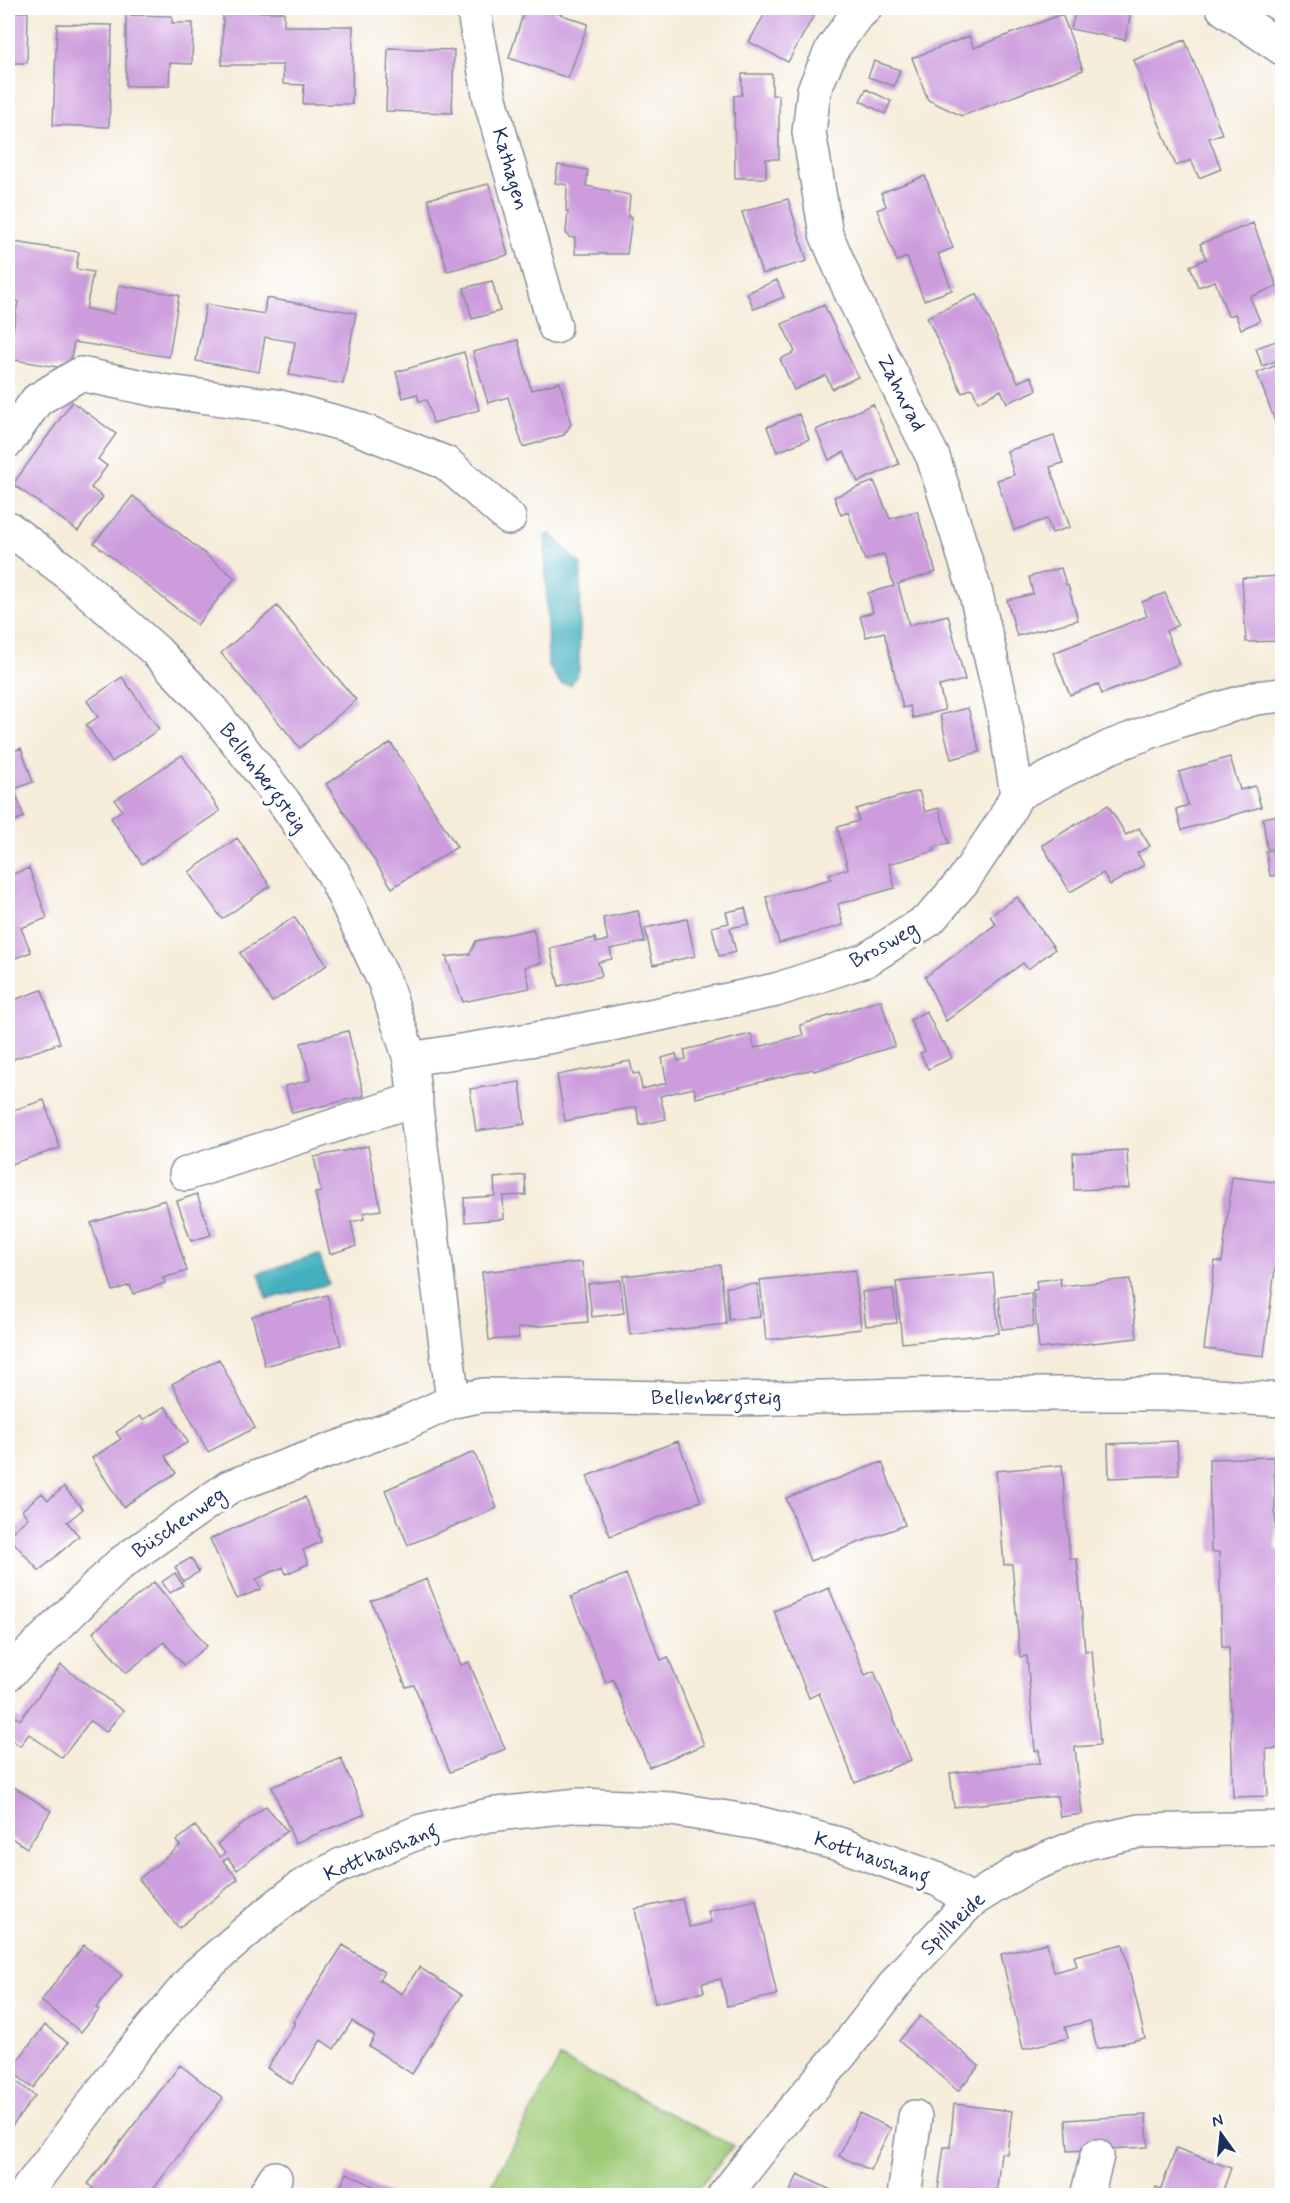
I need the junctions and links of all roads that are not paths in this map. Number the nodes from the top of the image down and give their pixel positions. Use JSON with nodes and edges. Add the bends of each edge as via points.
{"nodes":[{"id":1,"x":473,"y":8,"type":"edge"},
{"id":2,"x":865,"y":8,"type":"edge"},
{"id":3,"x":1223,"y":8,"type":"edge"},
{"id":4,"x":1282,"y":48,"type":"edge"},
{"id":5,"x":555,"y":327,"type":"dead end"},
{"id":6,"x":8,"y":441,"type":"edge"},
{"id":7,"x":509,"y":518,"type":"dead end"},
{"id":8,"x":8,"y":528,"type":"edge"},
{"id":9,"x":1282,"y":695,"type":"edge"},
{"id":10,"x":1017,"y":794,"type":"junction"},
{"id":11,"x":410,"y":1059,"type":"junction"},
{"id":12,"x":416,"y":1099,"type":"junction"},
{"id":13,"x":186,"y":1174,"type":"dead end"},
{"id":14,"x":1282,"y":1400,"type":"edge"},
{"id":15,"x":453,"y":1401,"type":"junction"},
{"id":16,"x":8,"y":1674,"type":"edge"},
{"id":17,"x":1282,"y":1828,"type":"edge"},
{"id":18,"x":971,"y":1902,"type":"junction"},
{"id":19,"x":915,"y":2117,"type":"dead end"},
{"id":20,"x":1097,"y":2156,"type":"dead end"},
{"id":21,"x":23,"y":2196,"type":"edge"},
{"id":22,"x":724,"y":2196,"type":"edge"},
{"id":23,"x":904,"y":2196,"type":"edge"},
{"id":24,"x":1087,"y":2196,"type":"edge"}],
"edges":[{"from":1,"to":5,"type":"street","name":"Kathagen","via":[[490,99]]},
{"from":2,"to":10,"type":"street","name":"Zahnrad","via":[[832,49],[814,90],[809,132],[826,234],[933,457],[976,594],[1003,709]]},
{"from":3,"to":4,"type":"street"},
{"from":6,"to":7,"type":"street","via":[[37,400],[80,374],[162,391],[276,406],[354,427],[446,463]]},
{"from":8,"to":11,"type":"street","name":"Bellenbergsteig","via":[[64,570],[156,651],[211,709],[284,802],[333,873],[358,922],[385,983]]},
{"from":9,"to":10,"type":"street","via":[[1256,698],[1178,721],[1110,747]]},
{"from":10,"to":11,"type":"street","name":"Brosweg","via":[[963,881],[930,919],[866,960],[777,990],[548,1037]]},
{"from":11,"to":12,"type":"street","name":"Bellenbergsteig"},
{"from":12,"to":13,"type":"street"},
{"from":12,"to":15,"type":"street","name":"Bellenbergsteig"},
{"from":14,"to":15,"type":"street","name":"Bellenbergsteig","via":[[1181,1394],[955,1394],[735,1399],[484,1395]]},
{"from":15,"to":16,"type":"street","name":"Büschenweg","via":[[403,1424],[229,1487],[120,1564]]},
{"from":17,"to":18,"type":"street","name":"Spillheide","via":[[1140,1831],[1086,1843],[1023,1868]]},
{"from":18,"to":21,"type":"street","name":"Kotthaushang","via":[[939,1880],[839,1844],[758,1823],[672,1809],[579,1804],[489,1815],[421,1831],[341,1865],[301,1887],[196,1975],[131,2053]]},
{"from":18,"to":22,"type":"street","name":"Spillheide","via":[[906,1970]]},
{"from":19,"to":23,"type":"street"},
{"from":20,"to":24,"type":"street"}]}
